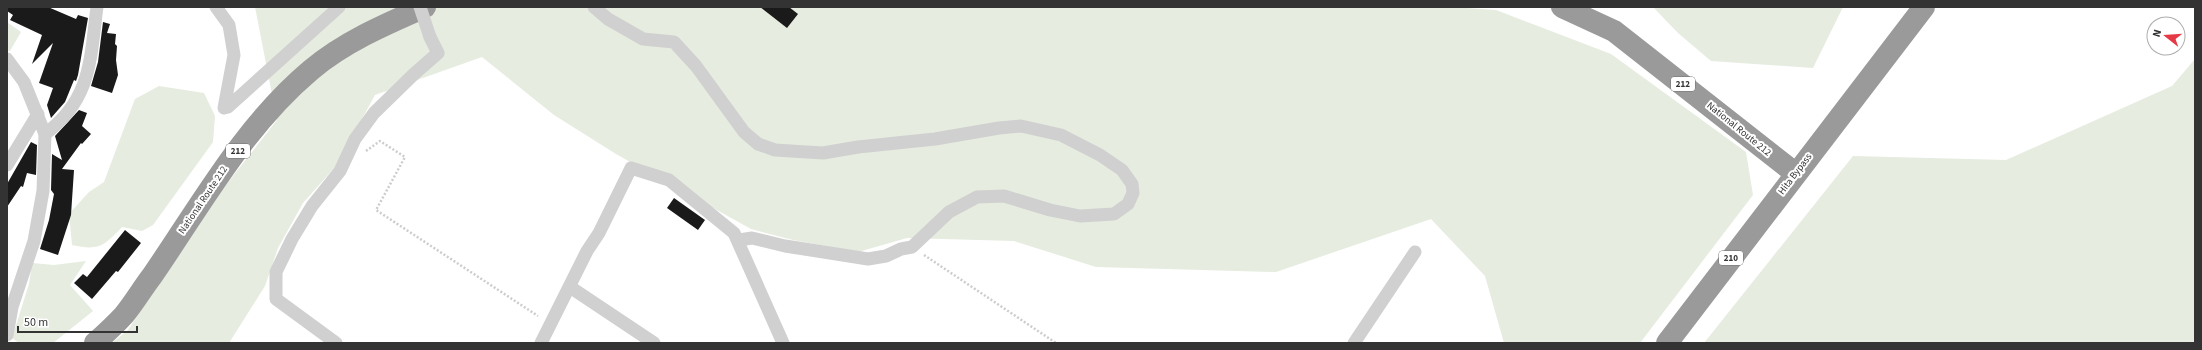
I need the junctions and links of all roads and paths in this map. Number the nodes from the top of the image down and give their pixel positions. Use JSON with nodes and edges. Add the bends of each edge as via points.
{"nodes":[{"id":1,"x":97,"y":7,"type":"edge"},
{"id":2,"x":216,"y":7,"type":"edge"},
{"id":3,"x":339,"y":7,"type":"edge"},
{"id":4,"x":420,"y":7,"type":"edge"},
{"id":5,"x":425,"y":7,"type":"edge"},
{"id":6,"x":594,"y":7,"type":"edge"},
{"id":7,"x":1562,"y":7,"type":"edge"},
{"id":8,"x":1924,"y":7,"type":"edge"},
{"id":9,"x":7,"y":59,"type":"edge"},
{"id":10,"x":38,"y":114,"type":"junction"},
{"id":11,"x":45,"y":134,"type":"junction"},
{"id":12,"x":362,"y":154,"type":"dead end"},
{"id":13,"x":7,"y":165,"type":"edge"},
{"id":14,"x":1795,"y":173,"type":"junction"},
{"id":15,"x":739,"y":240,"type":"junction"},
{"id":16,"x":912,"y":247,"type":"junction"},
{"id":17,"x":1415,"y":252,"type":"dead end"},
{"id":18,"x":570,"y":287,"type":"junction"},
{"id":19,"x":550,"y":324,"type":"junction"},
{"id":20,"x":7,"y":336,"type":"edge"},
{"id":21,"x":95,"y":343,"type":"edge"},
{"id":22,"x":336,"y":343,"type":"edge"},
{"id":23,"x":541,"y":343,"type":"edge"},
{"id":24,"x":654,"y":343,"type":"edge"},
{"id":25,"x":783,"y":343,"type":"edge"},
{"id":26,"x":1056,"y":343,"type":"edge"},
{"id":27,"x":1354,"y":343,"type":"edge"},
{"id":28,"x":1667,"y":343,"type":"edge"}],
"edges":[{"from":1,"to":11,"type":"street","via":[[91,62],[80,95],[60,123]]},
{"from":2,"to":3,"type":"street","via":[[229,26],[234,55],[224,108]]},
{"from":4,"to":22,"type":"street","bridge":true,"via":[[438,53],[374,113],[355,139],[340,171],[312,206],[276,272],[276,299]]},
{"from":5,"to":21,"type":"highway","name":"National Route 212","number":"212","via":[[384,25],[324,61],[311,70],[270,110],[244,142],[123,316]]},
{"from":6,"to":16,"type":"street","via":[[608,19],[643,39],[674,42],[696,66],[744,132],[758,144],[775,150],[824,153],[858,146],[935,139],[1021,126],[1061,135],[1100,155],[1122,170],[1132,184],[1133,193],[1128,204],[1114,214],[1080,216],[1004,196],[977,197],[949,212]]},
{"from":7,"to":14,"type":"highway","name":"National Route 212","number":"212","via":[[1614,31]]},
{"from":8,"to":14,"type":"highway","name":"Hita Bypass","number":"210"},
{"from":9,"to":10,"type":"street","via":[[24,82]]},
{"from":10,"to":11,"type":"street"},
{"from":10,"to":13,"type":"street"},
{"from":11,"to":20,"type":"street","via":[[43,191],[34,241],[12,307]]},
{"from":12,"to":19,"type":"path","via":[[380,141],[405,157],[376,210]]},
{"from":14,"to":28,"type":"highway","name":"Hita Bypass","number":"210"},
{"from":15,"to":16,"type":"street","via":[[752,238],[868,259]]},
{"from":15,"to":18,"type":"street","via":[[734,233],[669,180],[631,168],[599,233],[586,251]]},
{"from":15,"to":25,"type":"street"},
{"from":16,"to":26,"type":"path"},
{"from":17,"to":27,"type":"street"},
{"from":18,"to":19,"type":"street"},
{"from":18,"to":24,"type":"street"},
{"from":19,"to":23,"type":"street"}]}
